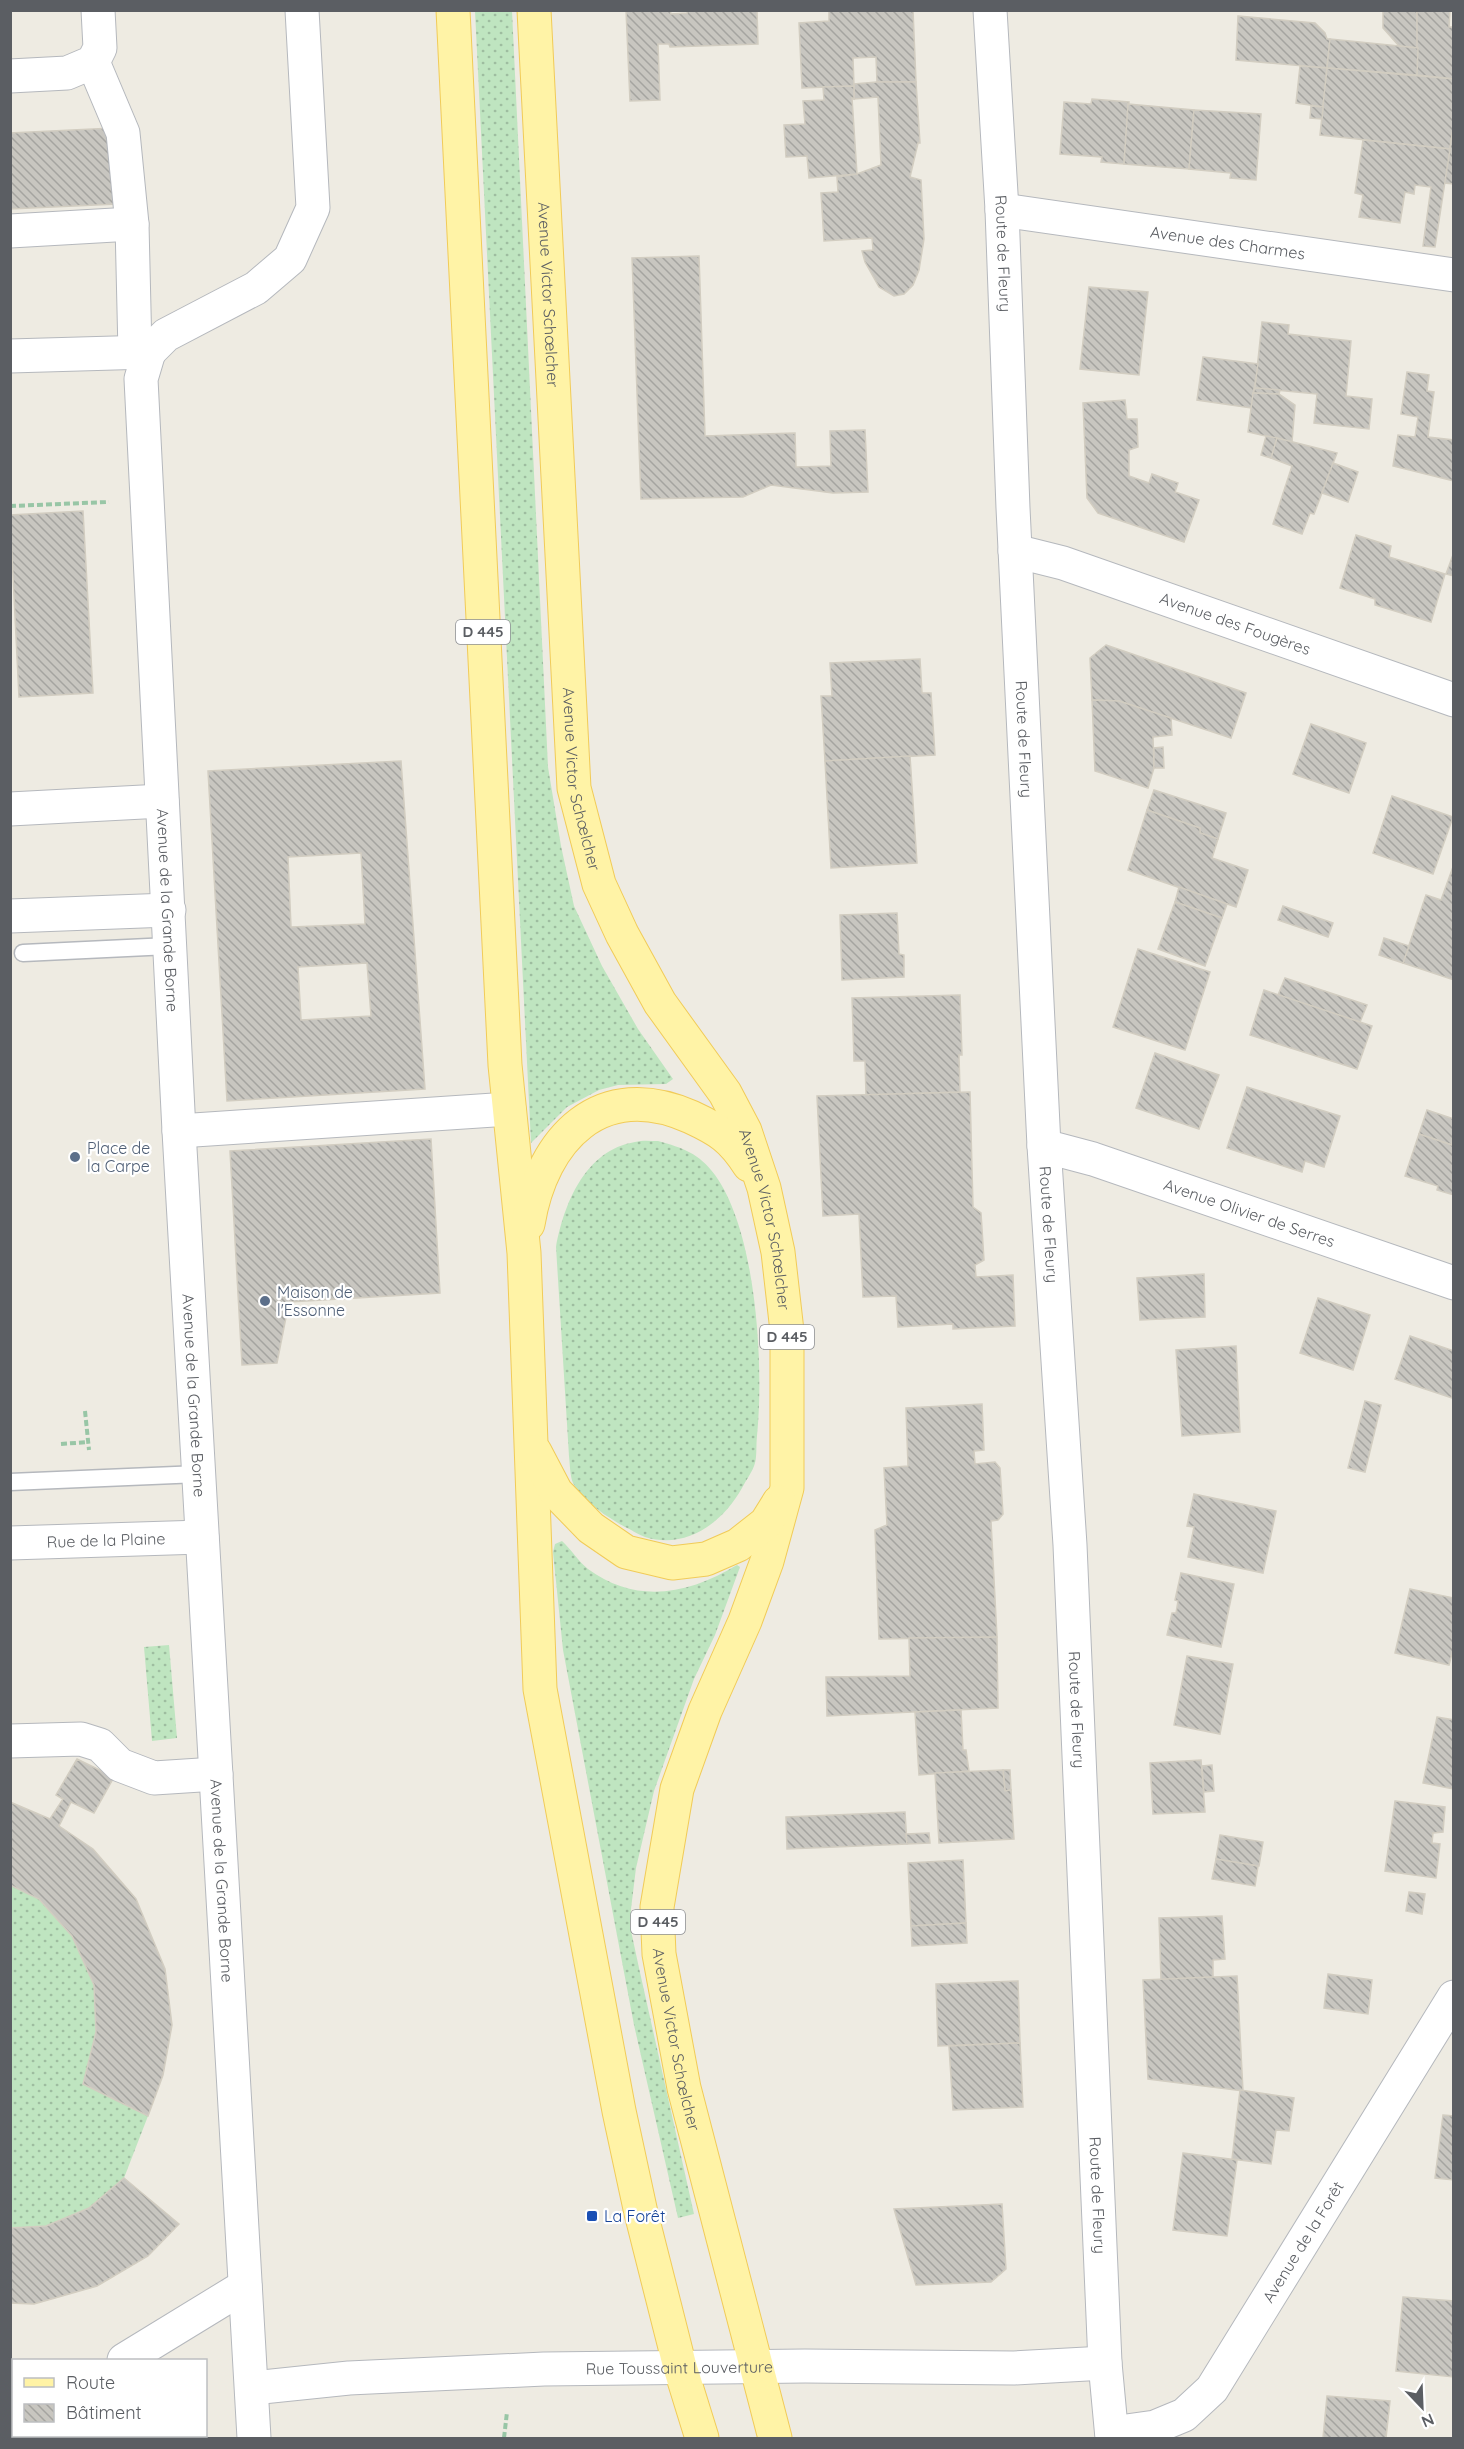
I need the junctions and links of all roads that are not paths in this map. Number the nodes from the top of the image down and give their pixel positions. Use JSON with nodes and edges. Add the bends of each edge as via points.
{"nodes":[{"id":1,"x":98,"y":10,"type":"edge"},
{"id":2,"x":302,"y":10,"type":"edge"},
{"id":3,"x":453,"y":10,"type":"edge"},
{"id":4,"x":534,"y":10,"type":"edge"},
{"id":5,"x":990,"y":10,"type":"edge"},
{"id":6,"x":93,"y":62,"type":"junction"},
{"id":7,"x":10,"y":76,"type":"edge"},
{"id":8,"x":1002,"y":210,"type":"junction"},
{"id":9,"x":132,"y":224,"type":"junction"},
{"id":10,"x":10,"y":231,"type":"edge"},
{"id":11,"x":1454,"y":275,"type":"edge"},
{"id":12,"x":142,"y":352,"type":"junction"},
{"id":13,"x":10,"y":356,"type":"edge"},
{"id":14,"x":1015,"y":551,"type":"junction"},
{"id":15,"x":1454,"y":700,"type":"edge"},
{"id":16,"x":162,"y":801,"type":"junction"},
{"id":17,"x":10,"y":808,"type":"edge"},
{"id":18,"x":169,"y":910,"type":"junction"},
{"id":19,"x":10,"y":916,"type":"edge"},
{"id":20,"x":169,"y":946,"type":"junction"},
{"id":21,"x":22,"y":953,"type":"dead end"},
{"id":22,"x":508,"y":1110,"type":"junction"},
{"id":23,"x":179,"y":1131,"type":"junction"},
{"id":24,"x":1044,"y":1146,"type":"junction"},
{"id":25,"x":764,"y":1188,"type":"junction"},
{"id":26,"x":524,"y":1253,"type":"junction"},
{"id":27,"x":1454,"y":1282,"type":"edge"},
{"id":28,"x":531,"y":1442,"type":"junction"},
{"id":29,"x":199,"y":1474,"type":"junction"},
{"id":30,"x":10,"y":1482,"type":"edge"},
{"id":31,"x":787,"y":1488,"type":"junction"},
{"id":32,"x":202,"y":1537,"type":"junction"},
{"id":33,"x":10,"y":1544,"type":"edge"},
{"id":34,"x":10,"y":1741,"type":"edge"},
{"id":35,"x":216,"y":1774,"type":"junction"},
{"id":36,"x":1454,"y":1997,"type":"edge"},
{"id":37,"x":245,"y":2286,"type":"junction"},
{"id":38,"x":127,"y":2359,"type":"edge"},
{"id":39,"x":1105,"y":2363,"type":"junction"},
{"id":40,"x":756,"y":2366,"type":"junction"},
{"id":41,"x":680,"y":2367,"type":"junction"},
{"id":42,"x":252,"y":2388,"type":"junction"},
{"id":43,"x":1112,"y":2436,"type":"edge"},
{"id":44,"x":254,"y":2439,"type":"edge"},
{"id":45,"x":702,"y":2439,"type":"edge"},
{"id":46,"x":776,"y":2439,"type":"edge"}],
"edges":[{"from":1,"to":6,"type":"street","via":[[100,48]]},
{"from":2,"to":12,"type":"street","via":[[313,208],[290,258],[256,288],[166,335]]},
{"from":3,"to":22,"type":"main road","number":"D 445"},
{"from":4,"to":25,"type":"main road","name":"Avenue Victor Schœlcher","number":"D 445","via":[[574,788],[599,884],[622,934],[660,1003],[725,1093],[745,1131]]},
{"from":5,"to":8,"type":"street","name":"Route de Fleury"},
{"from":6,"to":7,"type":"street","via":[[67,73]]},
{"from":6,"to":9,"type":"street","name":"Avenue de la Grande Borne","via":[[123,133]]},
{"from":8,"to":11,"type":"street","name":"Avenue des Charmes"},
{"from":8,"to":14,"type":"street","name":"Route de Fleury"},
{"from":9,"to":10,"type":"street"},
{"from":9,"to":12,"type":"street","name":"Avenue de la Grande Borne"},
{"from":12,"to":13,"type":"street"},
{"from":12,"to":16,"type":"street","name":"Avenue de la Grande Borne"},
{"from":14,"to":15,"type":"street","name":"Avenue des Fougères","via":[[1063,563]]},
{"from":14,"to":24,"type":"street","name":"Route de Fleury"},
{"from":16,"to":17,"type":"street"},
{"from":16,"to":18,"type":"street","name":"Avenue de la Grande Borne"},
{"from":18,"to":19,"type":"street"},
{"from":18,"to":20,"type":"street","name":"Avenue de la Grande Borne"},
{"from":20,"to":21,"type":"lane"},
{"from":20,"to":23,"type":"street","name":"Avenue de la Grande Borne"},
{"from":22,"to":23,"type":"street"},
{"from":22,"to":26,"type":"main road","number":"D 445"},
{"from":23,"to":29,"type":"street","name":"Avenue de la Grande Borne"},
{"from":24,"to":27,"type":"street","name":"Avenue Olivier de Serres","via":[[1093,1159]]},
{"from":24,"to":39,"type":"street","name":"Route de Fleury","via":[[1070,1545]]},
{"from":25,"to":26,"type":"main road","via":[[736,1144],[712,1127],[658,1105],[627,1104],[594,1113],[548,1159],[532,1198]]},
{"from":25,"to":31,"type":"main road","name":"Avenue Victor Schœlcher","number":"D 445","via":[[778,1252],[787,1331]]},
{"from":26,"to":28,"type":"main road","number":"D 445"},
{"from":28,"to":31,"type":"main road","via":[[556,1492],[591,1528],[626,1552],[672,1563],[706,1559],[738,1545],[766,1523]]},
{"from":28,"to":41,"type":"main road","number":"D 445","via":[[540,1689],[619,2111]]},
{"from":29,"to":30,"type":"lane"},
{"from":29,"to":32,"type":"street","name":"Avenue de la Grande Borne"},
{"from":31,"to":40,"type":"main road","name":"Avenue Victor Schœlcher","number":"D 445","via":[[767,1561],[677,1789],[657,1906],[659,1954],[684,2088]]},
{"from":32,"to":33,"type":"street","name":"Rue de la Plaine"},
{"from":32,"to":35,"type":"street","name":"Avenue de la Grande Borne"},
{"from":34,"to":35,"type":"street","via":[[81,1739],[100,1745],[120,1765],[154,1778]]},
{"from":35,"to":37,"type":"street","name":"Avenue de la Grande Borne"},
{"from":36,"to":43,"type":"street","name":"Avenue de la Forêt","via":[[1212,2389],[1184,2415],[1155,2427]]},
{"from":37,"to":38,"type":"street"},
{"from":37,"to":42,"type":"street","name":"Avenue de la Grande Borne"},
{"from":39,"to":40,"type":"street","name":"Rue Toussaint Louverture","via":[[1014,2368]]},
{"from":39,"to":43,"type":"street","name":"Route de Fleury"},
{"from":40,"to":41,"type":"street","name":"Rue Toussaint Louverture"},
{"from":40,"to":46,"type":"main road","name":"Avenue Victor Schœlcher","number":"D 445"},
{"from":41,"to":42,"type":"street","name":"Rue Toussaint Louverture","via":[[349,2378]]},
{"from":41,"to":45,"type":"main road","number":"D 445"},
{"from":42,"to":44,"type":"street","name":"Avenue de la Grande Borne"}]}
